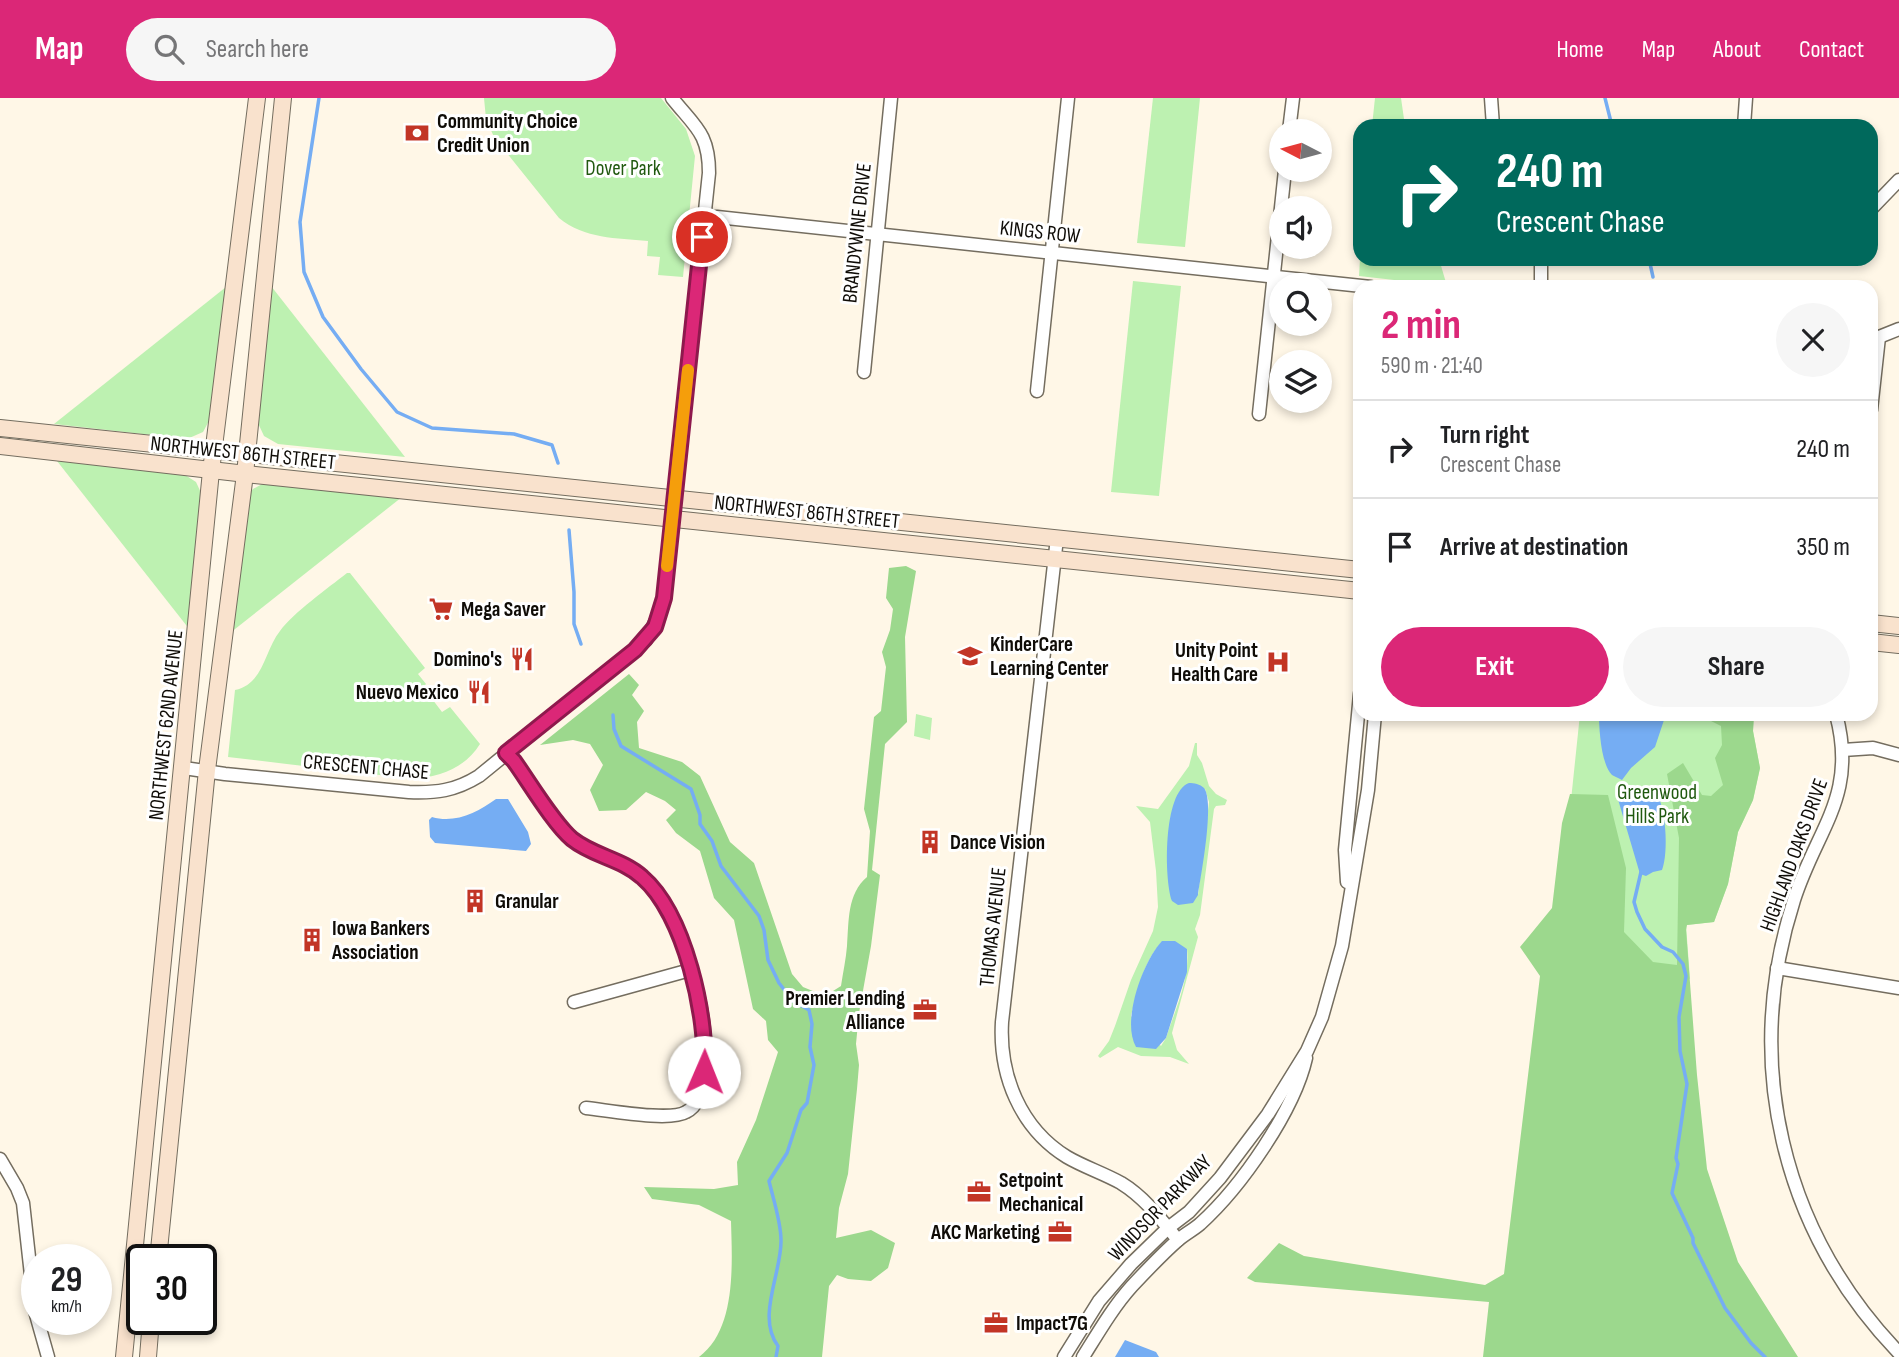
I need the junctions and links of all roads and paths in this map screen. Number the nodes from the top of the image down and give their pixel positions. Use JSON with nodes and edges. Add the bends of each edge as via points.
{"nodes":[{"id":1,"x":257,"y":98,"type":"edge"},
{"id":2,"x":283,"y":98,"type":"edge"},
{"id":3,"x":672,"y":98,"type":"edge"},
{"id":4,"x":891,"y":98,"type":"edge"},
{"id":5,"x":1068,"y":98,"type":"edge"},
{"id":6,"x":1293,"y":98,"type":"edge"},
{"id":7,"x":1491,"y":98,"type":"edge"},
{"id":8,"x":1746,"y":98,"type":"edge"},
{"id":9,"x":1290,"y":119,"type":"edge"},
{"id":10,"x":1492,"y":119,"type":"edge"},
{"id":11,"x":1744,"y":119,"type":"edge"},
{"id":12,"x":1899,"y":180,"type":"edge"},
{"id":13,"x":1284,"y":182,"type":"edge"},
{"id":14,"x":1878,"y":202,"type":"edge"},
{"id":15,"x":704,"y":219,"type":"junction"},
{"id":16,"x":876,"y":233,"type":"junction"},
{"id":17,"x":1052,"y":253,"type":"junction"},
{"id":18,"x":1274,"y":273,"type":"edge"},
{"id":19,"x":1269,"y":275,"type":"edge"},
{"id":20,"x":1332,"y":283,"type":"edge"},
{"id":21,"x":1353,"y":285,"type":"edge"},
{"id":22,"x":1269,"y":322,"type":"edge"},
{"id":23,"x":1899,"y":329,"type":"edge"},
{"id":24,"x":1878,"y":336,"type":"edge"},
{"id":25,"x":864,"y":372,"type":"dead end"},
{"id":26,"x":1037,"y":390,"type":"dead end"},
{"id":27,"x":1259,"y":414,"type":"dead end"},
{"id":28,"x":0,"y":428,"type":"edge"},
{"id":29,"x":0,"y":446,"type":"edge"},
{"id":30,"x":214,"y":449,"type":"junction"},
{"id":31,"x":247,"y":453,"type":"junction"},
{"id":32,"x":211,"y":471,"type":"junction"},
{"id":33,"x":245,"y":474,"type":"junction"},
{"id":34,"x":675,"y":499,"type":"junction"},
{"id":35,"x":673,"y":519,"type":"junction"},
{"id":36,"x":1057,"y":538,"type":"junction"},
{"id":37,"x":1055,"y":559,"type":"junction"},
{"id":38,"x":1353,"y":569,"type":"edge"},
{"id":39,"x":1353,"y":590,"type":"edge"},
{"id":40,"x":1878,"y":624,"type":"edge"},
{"id":41,"x":1899,"y":626,"type":"edge"},
{"id":42,"x":1878,"y":643,"type":"edge"},
{"id":43,"x":1899,"y":645,"type":"edge"},
{"id":44,"x":1357,"y":721,"type":"edge"},
{"id":45,"x":1374,"y":721,"type":"edge"},
{"id":46,"x":1837,"y":721,"type":"edge"},
{"id":47,"x":1843,"y":750,"type":"junction"},
{"id":48,"x":506,"y":753,"type":"junction"},
{"id":49,"x":1899,"y":755,"type":"edge"},
{"id":50,"x":184,"y":768,"type":"junction"},
{"id":51,"x":207,"y":770,"type":"junction"},
{"id":52,"x":1348,"y":903,"type":"junction"},
{"id":53,"x":1777,"y":968,"type":"junction"},
{"id":54,"x":690,"y":970,"type":"junction"},
{"id":55,"x":1899,"y":988,"type":"edge"},
{"id":56,"x":575,"y":1002,"type":"dead end"},
{"id":57,"x":1307,"y":1051,"type":"junction"},
{"id":58,"x":586,"y":1108,"type":"dead end"},
{"id":59,"x":0,"y":1159,"type":"edge"},
{"id":60,"x":1168,"y":1228,"type":"junction"},
{"id":61,"x":1178,"y":1240,"type":"junction"},
{"id":62,"x":160,"y":1244,"type":"edge"},
{"id":63,"x":150,"y":1335,"type":"edge"},
{"id":64,"x":1899,"y":1353,"type":"edge"},
{"id":65,"x":48,"y":1357,"type":"edge"},
{"id":66,"x":124,"y":1357,"type":"edge"},
{"id":67,"x":148,"y":1357,"type":"edge"},
{"id":68,"x":1064,"y":1357,"type":"edge"},
{"id":69,"x":1083,"y":1357,"type":"edge"}],
"edges":[{"from":1,"to":30,"type":"main road","name":"NORTHWEST 62ND AVENUE"},
{"from":2,"to":31,"type":"main road"},
{"from":3,"to":15,"type":"street","name":"CRESCENT CHASE","via":[[702,132],[706,145],[709,173]]},
{"from":4,"to":16,"type":"street","name":"BRANDYWINE DRIVE"},
{"from":5,"to":17,"type":"street"},
{"from":6,"to":9,"type":"street"},
{"from":7,"to":10,"type":"street"},
{"from":8,"to":11,"type":"street"},
{"from":12,"to":14,"type":"street"},
{"from":13,"to":18,"type":"street"},
{"from":15,"to":16,"type":"street","name":"KINGS ROW"},
{"from":15,"to":34,"type":"street","name":"CRESCENT CHASE"},
{"from":16,"to":17,"type":"street","name":"KINGS ROW"},
{"from":16,"to":25,"type":"street","name":"BRANDYWINE DRIVE"},
{"from":17,"to":19,"type":"street","name":"KINGS ROW"},
{"from":17,"to":26,"type":"street"},
{"from":20,"to":21,"type":"street","name":"KINGS ROW"},
{"from":22,"to":27,"type":"street"},
{"from":23,"to":24,"type":"street"},
{"from":28,"to":30,"type":"main road","name":"NORTHWEST 86TH STREET"},
{"from":29,"to":32,"type":"main road","name":"NORTHWEST 86TH STREET"},
{"from":30,"to":31,"type":"main road","name":"NORTHWEST 86TH STREET"},
{"from":30,"to":32,"type":"main road","name":"NORTHWEST 62ND AVENUE"},
{"from":31,"to":33,"type":"main road"},
{"from":31,"to":34,"type":"main road","name":"NORTHWEST 86TH STREET"},
{"from":32,"to":33,"type":"main road","name":"NORTHWEST 86TH STREET"},
{"from":32,"to":50,"type":"main road","name":"NORTHWEST 62ND AVENUE"},
{"from":33,"to":35,"type":"main road","name":"NORTHWEST 86TH STREET"},
{"from":33,"to":51,"type":"main road"},
{"from":34,"to":35,"type":"street","name":"CRESCENT CHASE"},
{"from":34,"to":36,"type":"main road","name":"NORTHWEST 86TH STREET"},
{"from":35,"to":37,"type":"main road","name":"NORTHWEST 86TH STREET"},
{"from":35,"to":48,"type":"street","name":"CRESCENT CHASE","via":[[660,613],[646,640]]},
{"from":36,"to":37,"type":"street","name":"THOMAS AVENUE"},
{"from":36,"to":38,"type":"main road","name":"NORTHWEST 86TH STREET"},
{"from":37,"to":39,"type":"main road","name":"NORTHWEST 86TH STREET"},
{"from":37,"to":60,"type":"street","name":"THOMAS AVENUE","via":[[1002,1022],[1003,1061],[1014,1097],[1035,1130],[1064,1155],[1138,1195]]},
{"from":40,"to":41,"type":"main road"},
{"from":42,"to":43,"type":"main road"},
{"from":44,"to":52,"type":"street","name":"WINDSOR PARKWAY","via":[[1345,850]]},
{"from":45,"to":52,"type":"street","name":"WINDSOR PARKWAY","via":[[1368,790]]},
{"from":46,"to":47,"type":"street","name":"HIGHLAND OAKS DRIVE"},
{"from":47,"to":49,"type":"street","via":[[1873,748]]},
{"from":47,"to":53,"type":"street","name":"HIGHLAND OAKS DRIVE","via":[[1839,795],[1794,900]]},
{"from":48,"to":51,"type":"street","name":"CRESCENT CHASE","via":[[464,786],[436,793]]},
{"from":48,"to":54,"type":"street","via":[[572,839],[626,866],[652,887],[676,930]]},
{"from":50,"to":51,"type":"street","name":"CRESCENT CHASE"},
{"from":50,"to":66,"type":"main road","name":"NORTHWEST 62ND AVENUE"},
{"from":51,"to":62,"type":"main road"},
{"from":52,"to":57,"type":"street","name":"WINDSOR PARKWAY","via":[[1333,981]]},
{"from":53,"to":55,"type":"street"},
{"from":53,"to":64,"type":"street","name":"HIGHLAND OAKS DRIVE","via":[[1771,1017],[1773,1086],[1795,1187],[1839,1277]]},
{"from":54,"to":56,"type":"street"},
{"from":54,"to":58,"type":"street","via":[[706,1051],[701,1093],[694,1107],[667,1116]]},
{"from":57,"to":60,"type":"street","name":"WINDSOR PARKWAY","via":[[1220,1178]]},
{"from":57,"to":61,"type":"street","name":"WINDSOR PARKWAY","via":[[1299,1082],[1278,1123],[1237,1185]]},
{"from":59,"to":65,"type":"street","via":[[23,1203],[35,1311]]},
{"from":60,"to":61,"type":"street","name":"THOMAS AVENUE"},
{"from":60,"to":68,"type":"street","name":"WINDSOR PARKWAY","via":[[1099,1301]]},
{"from":61,"to":69,"type":"street","name":"WINDSOR PARKWAY","via":[[1131,1287]]},
{"from":63,"to":67,"type":"main road"}]}
